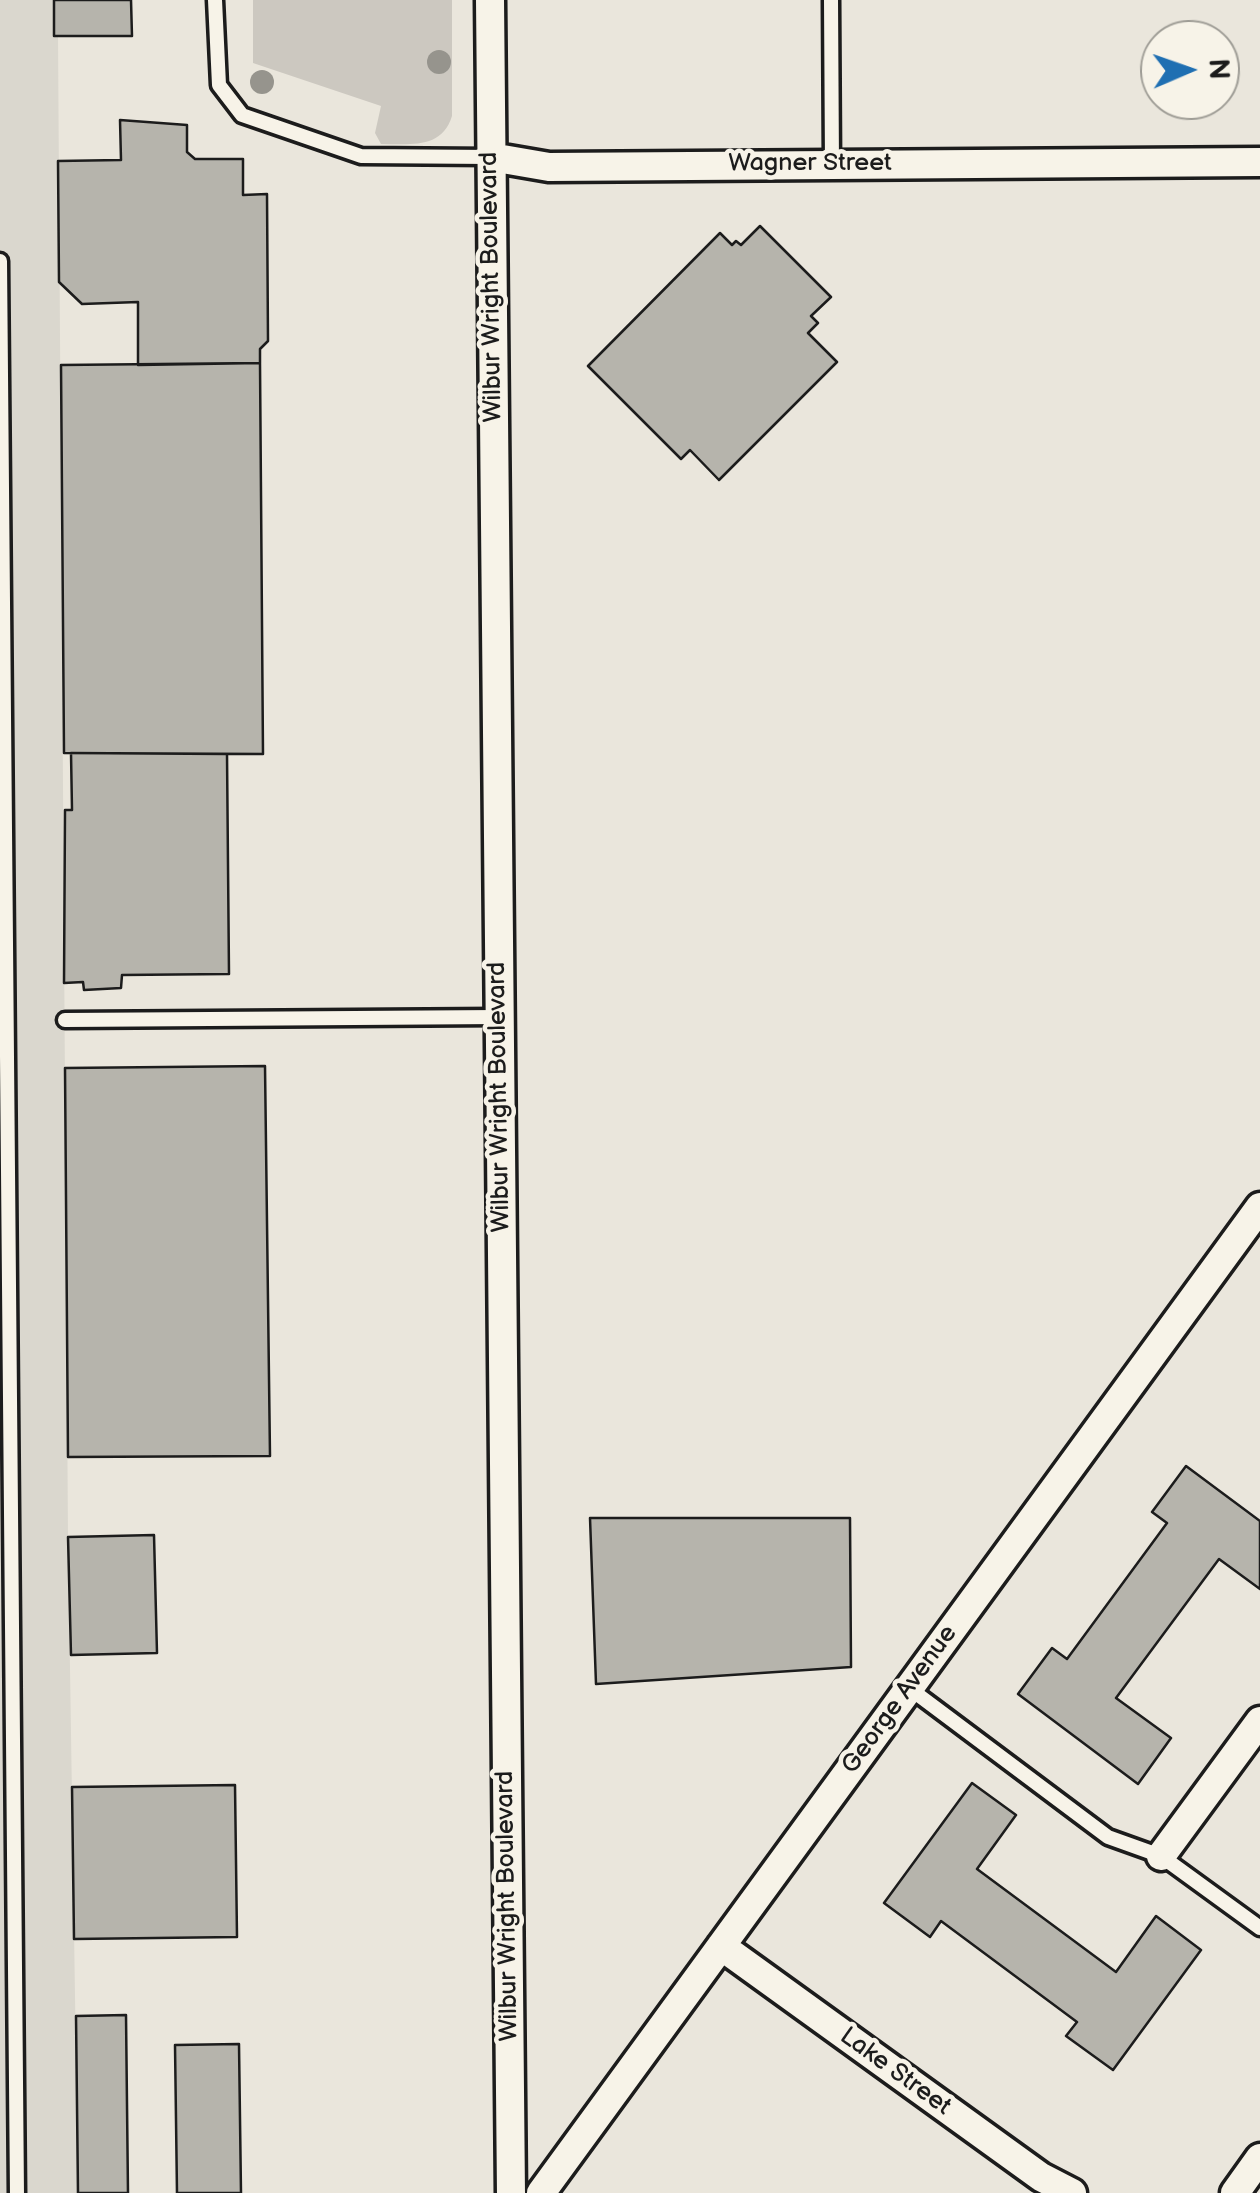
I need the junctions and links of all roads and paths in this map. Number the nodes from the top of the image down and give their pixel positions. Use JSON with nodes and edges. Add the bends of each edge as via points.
{"nodes":[{"id":1,"x":215,"y":0,"type":"edge"},
{"id":2,"x":490,"y":0,"type":"edge"},
{"id":3,"x":831,"y":0,"type":"edge"},
{"id":4,"x":491,"y":157,"type":"junction"},
{"id":5,"x":1260,"y":162,"type":"edge"},
{"id":6,"x":832,"y":164,"type":"junction"},
{"id":7,"x":0,"y":261,"type":"edge"},
{"id":8,"x":500,"y":1017,"type":"junction"},
{"id":9,"x":64,"y":1020,"type":"dead end"},
{"id":10,"x":1260,"y":1207,"type":"edge"},
{"id":11,"x":909,"y":1688,"type":"junction"},
{"id":12,"x":1260,"y":1720,"type":"edge"},
{"id":13,"x":1161,"y":1856,"type":"junction"},
{"id":14,"x":1260,"y":1928,"type":"edge"},
{"id":15,"x":721,"y":1946,"type":"junction"},
{"id":16,"x":1260,"y":2158,"type":"edge"},
{"id":17,"x":18,"y":2193,"type":"edge"},
{"id":18,"x":510,"y":2193,"type":"edge"},
{"id":19,"x":541,"y":2193,"type":"edge"},
{"id":20,"x":1072,"y":2193,"type":"edge"},
{"id":21,"x":1234,"y":2193,"type":"edge"}],
"edges":[{"from":1,"to":4,"type":"lane","name":"Wagner Street","via":[[219,85],[242,115],[362,156]]},
{"from":2,"to":4,"type":"street","name":"Wilbur Wright Boulevard"},
{"from":3,"to":6,"type":"lane"},
{"from":4,"to":6,"type":"street","name":"Wagner Street","via":[[549,166]]},
{"from":4,"to":8,"type":"street","name":"Wilbur Wright Boulevard"},
{"from":5,"to":6,"type":"street","name":"Wagner Street"},
{"from":7,"to":17,"type":"lane"},
{"from":8,"to":9,"type":"lane"},
{"from":8,"to":18,"type":"street","name":"Wilbur Wright Boulevard"},
{"from":10,"to":11,"type":"street","name":"George Avenue"},
{"from":11,"to":13,"type":"lane","via":[[1108,1837]]},
{"from":11,"to":15,"type":"street","name":"George Avenue"},
{"from":12,"to":13,"type":"street"},
{"from":13,"to":14,"type":"lane"},
{"from":15,"to":19,"type":"street","name":"George Avenue"},
{"from":15,"to":20,"type":"street","name":"Lake Street"},
{"from":16,"to":21,"type":"street"}]}
